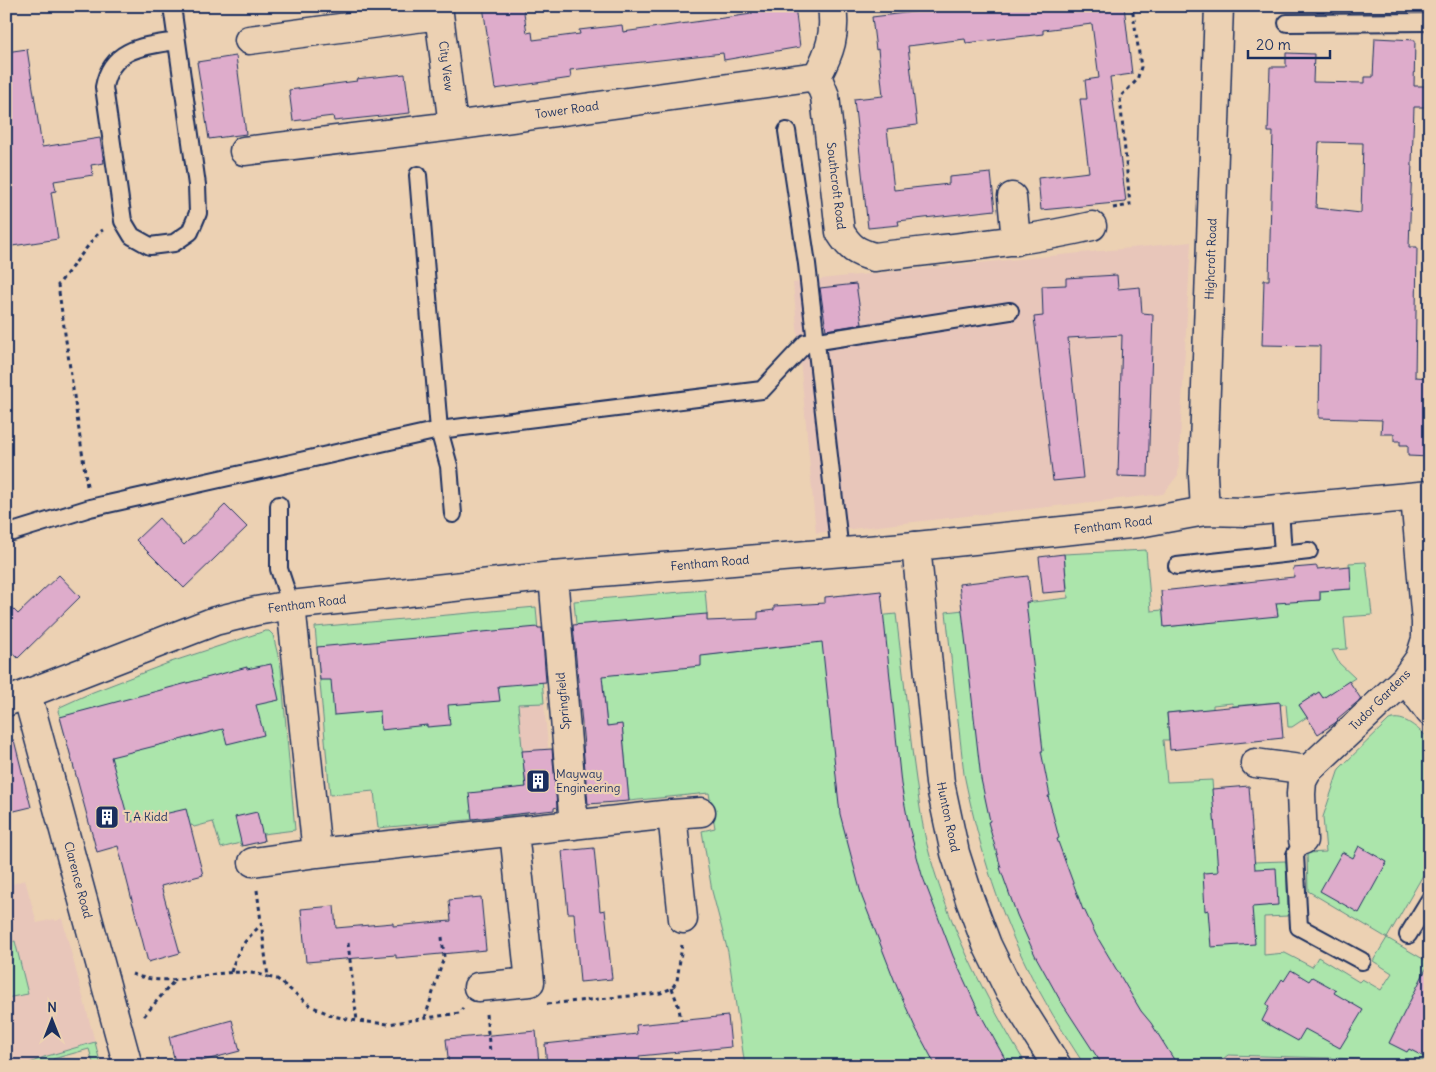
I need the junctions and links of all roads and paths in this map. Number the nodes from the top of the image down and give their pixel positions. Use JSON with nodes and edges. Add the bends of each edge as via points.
{"nodes":[{"id":1,"x":172,"y":6,"type":"edge"},
{"id":2,"x":832,"y":6,"type":"edge"},
{"id":3,"x":1132,"y":6,"type":"edge"},
{"id":4,"x":1219,"y":6,"type":"edge"},
{"id":5,"x":439,"y":10,"type":"edge"},
{"id":6,"x":1430,"y":22,"type":"edge"},
{"id":7,"x":1287,"y":23,"type":"dead end"},
{"id":8,"x":249,"y":40,"type":"dead end"},
{"id":9,"x":176,"y":41,"type":"junction"},
{"id":10,"x":816,"y":76,"type":"junction"},
{"id":11,"x":453,"y":126,"type":"junction"},
{"id":12,"x":787,"y":131,"type":"dead end"},
{"id":13,"x":244,"y":151,"type":"dead end"},
{"id":14,"x":418,"y":175,"type":"dead end"},
{"id":15,"x":1012,"y":197,"type":"dead end"},
{"id":16,"x":123,"y":221,"type":"junction"},
{"id":17,"x":1092,"y":226,"type":"joint"},
{"id":18,"x":1016,"y":241,"type":"junction"},
{"id":19,"x":1010,"y":311,"type":"dead end"},
{"id":20,"x":814,"y":342,"type":"junction"},
{"id":21,"x":439,"y":430,"type":"junction"},
{"id":22,"x":1423,"y":496,"type":"edge"},
{"id":23,"x":279,"y":505,"type":"dead end"},
{"id":24,"x":90,"y":508,"type":"junction"},
{"id":25,"x":1280,"y":509,"type":"junction"},
{"id":26,"x":1205,"y":511,"type":"junction"},
{"id":27,"x":453,"y":514,"type":"dead end"},
{"id":28,"x":6,"y":534,"type":"edge"},
{"id":29,"x":916,"y":546,"type":"junction"},
{"id":30,"x":1425,"y":548,"type":"edge"},
{"id":31,"x":1309,"y":551,"type":"dead end"},
{"id":32,"x":840,"y":552,"type":"junction"},
{"id":33,"x":1283,"y":554,"type":"junction"},
{"id":34,"x":1177,"y":566,"type":"dead end"},
{"id":35,"x":553,"y":576,"type":"junction"},
{"id":36,"x":291,"y":605,"type":"junction"},
{"id":37,"x":1405,"y":679,"type":"junction"},
{"id":38,"x":17,"y":698,"type":"edge"},
{"id":39,"x":1430,"y":712,"type":"edge"},
{"id":40,"x":1255,"y":762,"type":"dead end"},
{"id":41,"x":1308,"y":770,"type":"junction"},
{"id":42,"x":701,"y":812,"type":"dead end"},
{"id":43,"x":672,"y":814,"type":"junction"},
{"id":44,"x":574,"y":825,"type":"junction"},
{"id":45,"x":514,"y":832,"type":"junction"},
{"id":46,"x":1303,"y":840,"type":"joint"},
{"id":47,"x":317,"y":853,"type":"junction"},
{"id":48,"x":253,"y":862,"type":"joint"},
{"id":49,"x":1430,"y":899,"type":"edge"},
{"id":50,"x":683,"y":919,"type":"joint"},
{"id":51,"x":261,"y":925,"type":"junction"},
{"id":52,"x":1408,"y":936,"type":"dead end"},
{"id":53,"x":442,"y":937,"type":"dead end"},
{"id":54,"x":348,"y":943,"type":"dead end"},
{"id":55,"x":100,"y":960,"type":"junction"},
{"id":56,"x":1362,"y":961,"type":"dead end"},
{"id":57,"x":231,"y":973,"type":"junction"},
{"id":58,"x":268,"y":977,"type":"junction"},
{"id":59,"x":174,"y":980,"type":"junction"},
{"id":60,"x":672,"y":988,"type":"junction"},
{"id":61,"x":548,"y":994,"type":"dead end"},
{"id":62,"x":482,"y":999,"type":"junction"},
{"id":63,"x":549,"y":1004,"type":"junction"},
{"id":64,"x":540,"y":1005,"type":"dead end"},
{"id":65,"x":468,"y":1012,"type":"dead end"},
{"id":66,"x":459,"y":1013,"type":"junction"},
{"id":67,"x":425,"y":1018,"type":"junction"},
{"id":68,"x":357,"y":1021,"type":"junction"},
{"id":69,"x":681,"y":1021,"type":"dead end"},
{"id":70,"x":490,"y":1052,"type":"dead end"},
{"id":71,"x":126,"y":1055,"type":"edge"},
{"id":72,"x":1057,"y":1066,"type":"edge"}],
"edges":[{"from":1,"to":9,"type":"lane"},
{"from":2,"to":10,"type":"street","via":[[835,25],[829,53]]},
{"from":3,"to":17,"type":"path","via":[[1141,67],[1137,80],[1120,97],[1130,205],[1095,211]]},
{"from":4,"to":26,"type":"street","name":"Highcroft Road","via":[[1203,476]]},
{"from":5,"to":8,"type":"street"},
{"from":5,"to":11,"type":"street","name":"City View"},
{"from":6,"to":7,"type":"lane"},
{"from":9,"to":16,"type":"lane","via":[[125,53],[106,73],[104,86]]},
{"from":9,"to":16,"type":"lane","via":[[197,185],[198,213],[190,232],[174,243],[150,246],[132,236]]},
{"from":10,"to":11,"type":"street","name":"Tower Road"},
{"from":10,"to":18,"type":"street","name":"Southcroft Road","via":[[825,96],[840,232],[848,246],[874,257]]},
{"from":11,"to":13,"type":"street","name":"Tower Road"},
{"from":12,"to":20,"type":"lane","via":[[807,264]]},
{"from":14,"to":21,"type":"lane"},
{"from":15,"to":18,"type":"street"},
{"from":16,"to":24,"type":"path","via":[[98,233],[58,285]]},
{"from":17,"to":18,"type":"street","name":"Southcroft Road"},
{"from":19,"to":20,"type":"lane"},
{"from":20,"to":21,"type":"lane","via":[[806,343],[762,390]]},
{"from":20,"to":32,"type":"lane"},
{"from":21,"to":24,"type":"lane"},
{"from":21,"to":27,"type":"lane","via":[[449,466]]},
{"from":22,"to":25,"type":"street","name":"Fentham Road"},
{"from":22,"to":30,"type":"street","name":"Tudor Gardens"},
{"from":23,"to":36,"type":"lane","via":[[278,570]]},
{"from":24,"to":28,"type":"lane"},
{"from":25,"to":26,"type":"street","name":"Fentham Road"},
{"from":25,"to":33,"type":"lane"},
{"from":26,"to":29,"type":"street","name":"Fentham Road","via":[[1139,523]]},
{"from":29,"to":32,"type":"street","name":"Fentham Road"},
{"from":29,"to":72,"type":"street","name":"Hunton Road","via":[[940,783],[955,853],[970,900],[1004,979]]},
{"from":30,"to":37,"type":"street","name":"Tudor Gardens","via":[[1426,639],[1420,658]]},
{"from":31,"to":33,"type":"lane"},
{"from":32,"to":35,"type":"street","name":"Fentham Road"},
{"from":33,"to":34,"type":"lane"},
{"from":35,"to":36,"type":"street","name":"Fentham Road"},
{"from":35,"to":44,"type":"street","name":"Springfield"},
{"from":36,"to":38,"type":"street","name":"Fentham Road","via":[[215,621]]},
{"from":36,"to":47,"type":"street"},
{"from":37,"to":39,"type":"street"},
{"from":37,"to":41,"type":"street","name":"Tudor Gardens"},
{"from":38,"to":55,"type":"street","name":"Clarence Road"},
{"from":40,"to":41,"type":"street"},
{"from":41,"to":46,"type":"street","via":[[1302,781],[1301,794]]},
{"from":42,"to":43,"type":"street"},
{"from":43,"to":44,"type":"street"},
{"from":43,"to":50,"type":"street"},
{"from":44,"to":45,"type":"street"},
{"from":45,"to":47,"type":"street"},
{"from":45,"to":62,"type":"street","via":[[530,982]]},
{"from":46,"to":56,"type":"lane","via":[[1296,855],[1299,927]]},
{"from":47,"to":48,"type":"street"},
{"from":48,"to":51,"type":"path"},
{"from":49,"to":52,"type":"lane"},
{"from":50,"to":60,"type":"path","via":[[682,954],[677,981]]},
{"from":51,"to":57,"type":"path","via":[[237,953]]},
{"from":51,"to":58,"type":"path"},
{"from":53,"to":67,"type":"path","via":[[444,956]]},
{"from":54,"to":68,"type":"path"},
{"from":55,"to":59,"type":"path","via":[[139,976]]},
{"from":55,"to":71,"type":"street","name":"Clarence Road"},
{"from":57,"to":58,"type":"path"},
{"from":57,"to":59,"type":"path"},
{"from":58,"to":68,"type":"path","via":[[277,980],[311,1006],[333,1016]]},
{"from":59,"to":71,"type":"path","via":[[155,1002]]},
{"from":60,"to":63,"type":"path","via":[[661,993]]},
{"from":60,"to":69,"type":"path"},
{"from":61,"to":63,"type":"path"},
{"from":62,"to":66,"type":"path"},
{"from":62,"to":70,"type":"path"},
{"from":63,"to":64,"type":"path"},
{"from":65,"to":66,"type":"path"},
{"from":66,"to":67,"type":"path"},
{"from":67,"to":68,"type":"path","via":[[388,1024]]}]}
